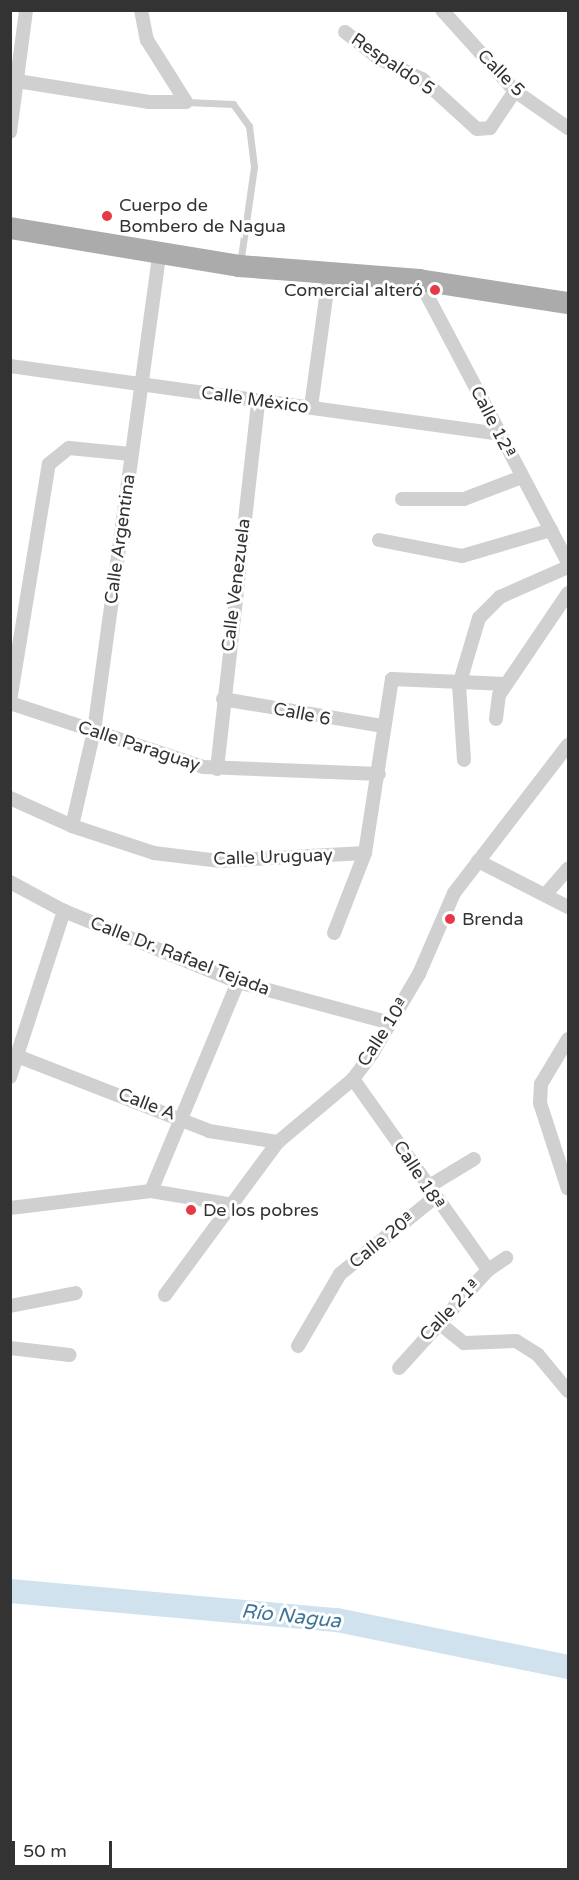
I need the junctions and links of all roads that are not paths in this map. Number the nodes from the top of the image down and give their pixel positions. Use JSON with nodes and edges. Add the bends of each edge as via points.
{"nodes":[{"id":1,"x":27,"y":10,"type":"edge"},
{"id":2,"x":141,"y":10,"type":"edge"},
{"id":3,"x":441,"y":10,"type":"edge"},
{"id":4,"x":345,"y":32,"type":"dead end"},
{"id":5,"x":17,"y":81,"type":"junction"},
{"id":6,"x":515,"y":91,"type":"junction"},
{"id":7,"x":186,"y":102,"type":"junction"},
{"id":8,"x":568,"y":128,"type":"edge"},
{"id":9,"x":10,"y":132,"type":"edge"},
{"id":10,"x":10,"y":228,"type":"edge"},
{"id":11,"x":160,"y":250,"type":"junction"},
{"id":12,"x":239,"y":266,"type":"junction"},
{"id":13,"x":329,"y":275,"type":"junction"},
{"id":14,"x":419,"y":280,"type":"junction"},
{"id":15,"x":568,"y":303,"type":"edge"},
{"id":16,"x":10,"y":366,"type":"edge"},
{"id":17,"x":141,"y":385,"type":"junction"},
{"id":18,"x":258,"y":401,"type":"junction"},
{"id":19,"x":311,"y":408,"type":"junction"},
{"id":20,"x":499,"y":434,"type":"junction"},
{"id":21,"x":131,"y":454,"type":"junction"},
{"id":22,"x":522,"y":477,"type":"junction"},
{"id":23,"x":402,"y":498,"type":"dead end"},
{"id":24,"x":551,"y":530,"type":"junction"},
{"id":25,"x":379,"y":540,"type":"dead end"},
{"id":26,"x":568,"y":565,"type":"edge"},
{"id":27,"x":568,"y":593,"type":"edge"},
{"id":28,"x":506,"y":684,"type":"junction"},
{"id":29,"x":459,"y":685,"type":"junction"},
{"id":30,"x":222,"y":699,"type":"junction"},
{"id":31,"x":10,"y":702,"type":"edge"},
{"id":32,"x":495,"y":719,"type":"dead end"},
{"id":33,"x":382,"y":726,"type":"junction"},
{"id":34,"x":94,"y":731,"type":"junction"},
{"id":35,"x":568,"y":745,"type":"edge"},
{"id":36,"x":464,"y":760,"type":"dead end"},
{"id":37,"x":217,"y":769,"type":"junction"},
{"id":38,"x":379,"y":774,"type":"junction"},
{"id":39,"x":10,"y":798,"type":"edge"},
{"id":40,"x":72,"y":826,"type":"junction"},
{"id":41,"x":365,"y":854,"type":"junction"},
{"id":42,"x":478,"y":861,"type":"junction"},
{"id":43,"x":568,"y":869,"type":"edge"},
{"id":44,"x":10,"y":882,"type":"edge"},
{"id":45,"x":545,"y":895,"type":"junction"},
{"id":46,"x":568,"y":907,"type":"edge"},
{"id":47,"x":64,"y":911,"type":"junction"},
{"id":48,"x":334,"y":933,"type":"dead end"},
{"id":49,"x":238,"y":982,"type":"junction"},
{"id":50,"x":391,"y":1023,"type":"junction"},
{"id":51,"x":568,"y":1039,"type":"edge"},
{"id":52,"x":17,"y":1056,"type":"junction"},
{"id":53,"x":10,"y":1077,"type":"edge"},
{"id":54,"x":352,"y":1079,"type":"junction"},
{"id":55,"x":180,"y":1115,"type":"junction"},
{"id":56,"x":278,"y":1142,"type":"junction"},
{"id":57,"x":474,"y":1159,"type":"dead end"},
{"id":58,"x":568,"y":1187,"type":"edge"},
{"id":59,"x":151,"y":1191,"type":"junction"},
{"id":60,"x":430,"y":1194,"type":"junction"},
{"id":61,"x":229,"y":1204,"type":"junction"},
{"id":62,"x":10,"y":1208,"type":"edge"},
{"id":63,"x":506,"y":1258,"type":"dead end"},
{"id":64,"x":488,"y":1270,"type":"junction"},
{"id":65,"x":76,"y":1293,"type":"dead end"},
{"id":66,"x":165,"y":1295,"type":"dead end"},
{"id":67,"x":10,"y":1306,"type":"edge"},
{"id":68,"x":438,"y":1323,"type":"junction"},
{"id":69,"x":298,"y":1346,"type":"dead end"},
{"id":70,"x":10,"y":1348,"type":"edge"},
{"id":71,"x":70,"y":1355,"type":"dead end"},
{"id":72,"x":399,"y":1368,"type":"dead end"},
{"id":73,"x":568,"y":1391,"type":"edge"}],
"edges":[{"from":1,"to":5,"type":"street"},
{"from":2,"to":7,"type":"street","via":[[147,40]]},
{"from":3,"to":6,"type":"street","name":"Calle 5"},
{"from":4,"to":6,"type":"street","name":"Respaldo 5","via":[[380,59],[422,79],[477,129],[490,128]]},
{"from":5,"to":7,"type":"street","via":[[149,102]]},
{"from":5,"to":9,"type":"street"},
{"from":6,"to":8,"type":"street","name":"Calle 5"},
{"from":7,"to":12,"type":"lane","via":[[233,104],[249,126],[254,167]]},
{"from":10,"to":11,"type":"main road"},
{"from":11,"to":12,"type":"main road"},
{"from":11,"to":17,"type":"street","name":"Calle Argentina"},
{"from":12,"to":13,"type":"main road"},
{"from":13,"to":14,"type":"main road"},
{"from":13,"to":19,"type":"street"},
{"from":14,"to":15,"type":"main road"},
{"from":14,"to":20,"type":"street","name":"Calle 12ª"},
{"from":16,"to":17,"type":"street","name":"Calle México"},
{"from":17,"to":18,"type":"street","name":"Calle México"},
{"from":17,"to":21,"type":"street","name":"Calle Argentina"},
{"from":18,"to":19,"type":"street","name":"Calle México"},
{"from":18,"to":30,"type":"street","name":"Calle Venezuela"},
{"from":19,"to":20,"type":"street","name":"Calle México"},
{"from":20,"to":22,"type":"street","name":"Calle 12ª"},
{"from":21,"to":31,"type":"street","via":[[69,448],[50,464]]},
{"from":21,"to":34,"type":"street","name":"Calle Argentina"},
{"from":22,"to":23,"type":"street","via":[[464,499]]},
{"from":22,"to":24,"type":"street","name":"Calle 12ª"},
{"from":24,"to":25,"type":"street","via":[[462,556]]},
{"from":24,"to":26,"type":"street","name":"Calle 12ª"},
{"from":26,"to":29,"type":"street","via":[[500,597],[479,618]]},
{"from":27,"to":28,"type":"street"},
{"from":28,"to":29,"type":"street"},
{"from":28,"to":32,"type":"street"},
{"from":29,"to":33,"type":"street","via":[[392,679]]},
{"from":29,"to":36,"type":"street"},
{"from":30,"to":33,"type":"street","name":"Calle 6"},
{"from":30,"to":37,"type":"street","name":"Calle Venezuela"},
{"from":31,"to":34,"type":"street","name":"Calle Paraguay"},
{"from":33,"to":38,"type":"street"},
{"from":34,"to":37,"type":"street","name":"Calle Paraguay"},
{"from":34,"to":40,"type":"street","name":"Calle Argentina"},
{"from":35,"to":42,"type":"street","name":"Calle 10ª"},
{"from":37,"to":38,"type":"street","name":"Calle Paraguay"},
{"from":38,"to":41,"type":"street"},
{"from":39,"to":40,"type":"street","name":"Calle Uruguay"},
{"from":40,"to":41,"type":"street","name":"Calle Uruguay","via":[[154,853],[219,861]]},
{"from":41,"to":48,"type":"street"},
{"from":42,"to":45,"type":"street"},
{"from":42,"to":50,"type":"street","name":"Calle 10ª","via":[[454,892],[419,974]]},
{"from":43,"to":45,"type":"street"},
{"from":44,"to":47,"type":"street","name":"Calle Dr. Rafael Tejada"},
{"from":45,"to":46,"type":"street"},
{"from":47,"to":49,"type":"street","name":"Calle Dr. Rafael Tejada"},
{"from":47,"to":52,"type":"street"},
{"from":49,"to":50,"type":"street","name":"Calle Dr. Rafael Tejada"},
{"from":49,"to":55,"type":"street"},
{"from":50,"to":54,"type":"street","name":"Calle 10ª"},
{"from":51,"to":58,"type":"street","via":[[541,1084],[540,1103]]},
{"from":52,"to":53,"type":"street"},
{"from":52,"to":55,"type":"street","name":"Calle A"},
{"from":54,"to":56,"type":"street","name":"Calle 10ª"},
{"from":54,"to":60,"type":"street","name":"Calle 18ª"},
{"from":55,"to":56,"type":"street","name":"Calle A","via":[[209,1131]]},
{"from":55,"to":59,"type":"street"},
{"from":56,"to":61,"type":"street","name":"Calle 10ª"},
{"from":57,"to":60,"type":"street","name":"Calle 20ª"},
{"from":59,"to":61,"type":"street"},
{"from":59,"to":62,"type":"street"},
{"from":60,"to":64,"type":"street","name":"Calle 18ª"},
{"from":60,"to":69,"type":"street","name":"Calle 20ª","via":[[340,1274]]},
{"from":61,"to":66,"type":"street","name":"Calle 10ª"},
{"from":63,"to":64,"type":"street","name":"Calle 21ª"},
{"from":64,"to":68,"type":"street","name":"Calle 21ª"},
{"from":65,"to":67,"type":"street"},
{"from":68,"to":72,"type":"street","name":"Calle 21ª"},
{"from":68,"to":73,"type":"street","via":[[464,1343],[516,1341],[538,1355]]},
{"from":70,"to":71,"type":"street"}]}
